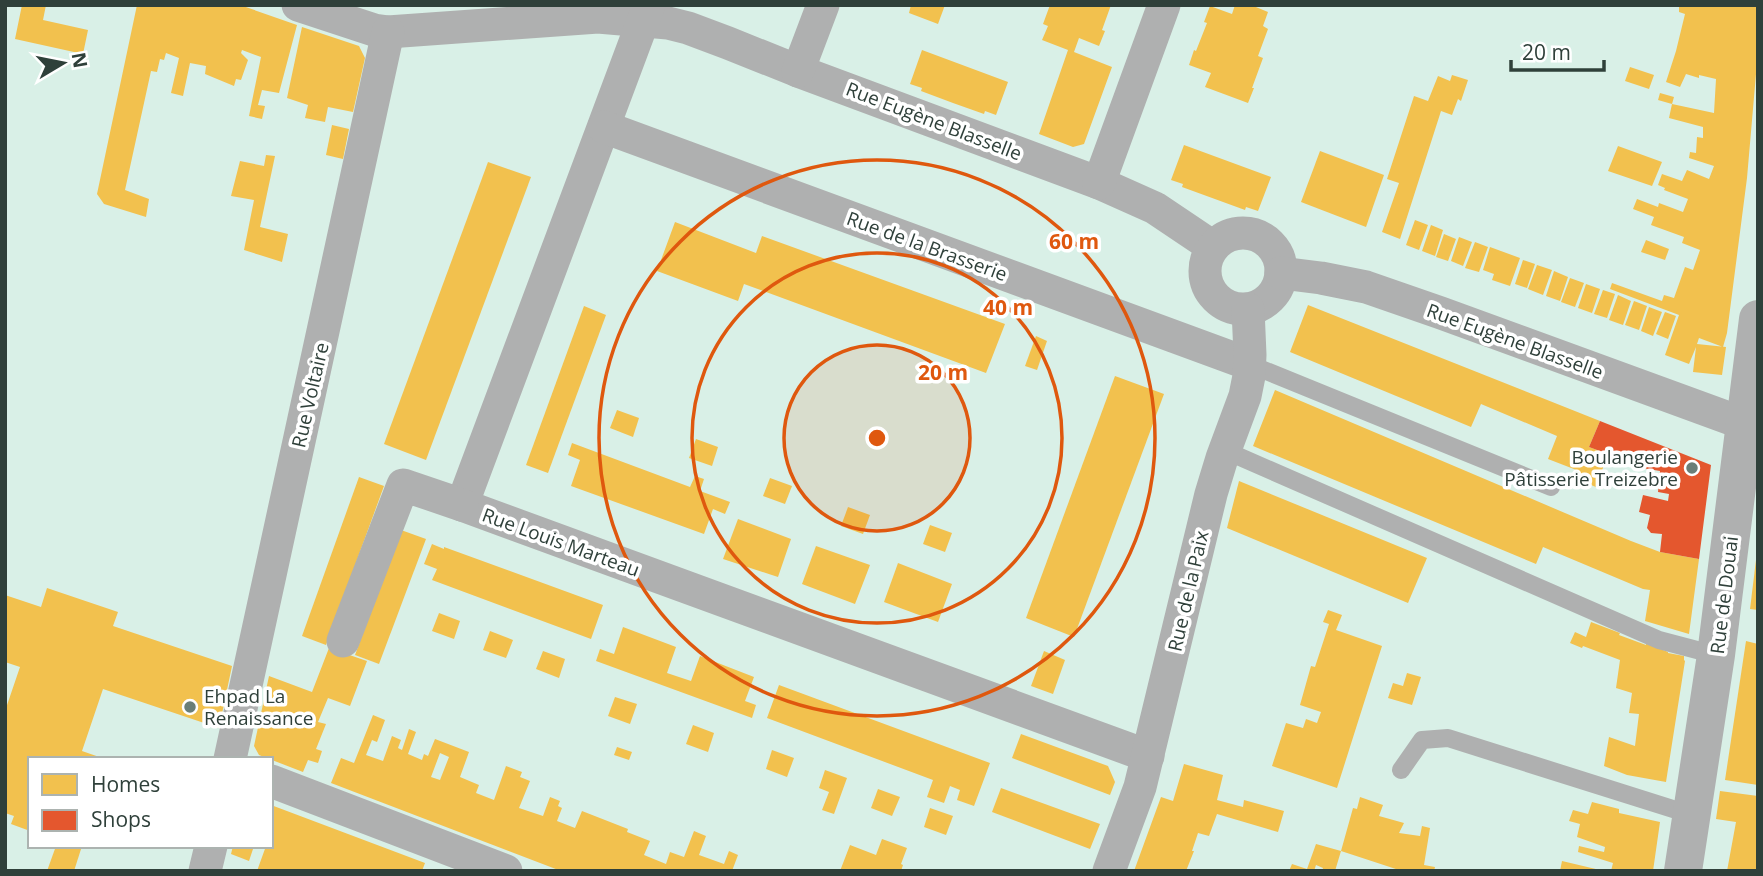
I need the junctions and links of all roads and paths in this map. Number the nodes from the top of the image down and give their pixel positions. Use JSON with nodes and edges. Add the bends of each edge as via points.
{"nodes":[{"id":1,"x":298,"y":5,"type":"edge"},
{"id":2,"x":823,"y":5,"type":"edge"},
{"id":3,"x":1164,"y":5,"type":"edge"},
{"id":4,"x":646,"y":13,"type":"edge"},
{"id":5,"x":402,"y":22,"type":"edge"},
{"id":6,"x":798,"y":71,"type":"junction"},
{"id":7,"x":604,"y":127,"type":"junction"},
{"id":8,"x":1099,"y":183,"type":"junction"},
{"id":9,"x":1213,"y":247,"type":"junction"},
{"id":10,"x":1281,"y":273,"type":"junction"},
{"id":11,"x":1248,"y":309,"type":"junction"},
{"id":12,"x":1758,"y":319,"type":"edge"},
{"id":13,"x":1250,"y":364,"type":"junction"},
{"id":14,"x":1745,"y":424,"type":"junction"},
{"id":15,"x":1224,"y":450,"type":"junction"},
{"id":16,"x":1551,"y":487,"type":"dead end"},
{"id":17,"x":462,"y":505,"type":"junction"},
{"id":18,"x":343,"y":641,"type":"dead end"},
{"id":19,"x":1716,"y":655,"type":"junction"},
{"id":20,"x":1148,"y":756,"type":"junction"},
{"id":21,"x":230,"y":757,"type":"edge"},
{"id":22,"x":1401,"y":770,"type":"dead end"},
{"id":23,"x":273,"y":782,"type":"edge"},
{"id":24,"x":1692,"y":815,"type":"junction"},
{"id":25,"x":211,"y":848,"type":"edge"},
{"id":26,"x":205,"y":871,"type":"edge"},
{"id":27,"x":506,"y":871,"type":"edge"},
{"id":28,"x":1109,"y":871,"type":"edge"},
{"id":29,"x":1683,"y":871,"type":"edge"}],
"edges":[{"from":1,"to":5,"type":"street","name":"Rue Eugène Blasselle","via":[[374,30]]},
{"from":2,"to":6,"type":"street"},
{"from":3,"to":8,"type":"street"},
{"from":4,"to":5,"type":"street","name":"Rue Eugène Blasselle"},
{"from":4,"to":6,"type":"street","name":"Rue Eugène Blasselle"},
{"from":4,"to":7,"type":"street","name":"Rue Louis Marteau"},
{"from":5,"to":21,"type":"street","name":"Rue Voltaire"},
{"from":6,"to":8,"type":"street","name":"Rue Eugène Blasselle"},
{"from":7,"to":13,"type":"street","name":"Rue de la Brasserie"},
{"from":7,"to":17,"type":"street","name":"Rue Louis Marteau"},
{"from":8,"to":9,"type":"street","name":"Rue Eugène Blasselle","via":[[1155,208]]},
{"from":9,"to":10,"type":"street","via":[[1234,234],[1259,237],[1277,254]]},
{"from":9,"to":11,"type":"street","via":[[1205,271],[1210,290],[1229,307]]},
{"from":10,"to":11,"type":"street","via":[[1271,297]]},
{"from":10,"to":14,"type":"street","name":"Rue Eugène Blasselle","via":[[1366,287]]},
{"from":11,"to":13,"type":"street","name":"Rue de la Paix"},
{"from":12,"to":14,"type":"street","name":"Rue de Douai"},
{"from":13,"to":15,"type":"street","name":"Rue de la Paix","via":[[1245,396]]},
{"from":13,"to":16,"type":"lane"},
{"from":14,"to":19,"type":"street","name":"Rue de Douai"},
{"from":15,"to":19,"type":"lane","via":[[1659,640]]},
{"from":15,"to":20,"type":"street","name":"Rue de la Paix"},
{"from":17,"to":18,"type":"street","via":[[403,485]]},
{"from":17,"to":20,"type":"street","name":"Rue Louis Marteau"},
{"from":19,"to":24,"type":"street","name":"Rue de Douai"},
{"from":20,"to":28,"type":"street","name":"Rue de la Paix"},
{"from":22,"to":24,"type":"lane","via":[[1422,740],[1448,738]]},
{"from":23,"to":27,"type":"street"},
{"from":24,"to":29,"type":"street","name":"Rue de Douai"},
{"from":25,"to":26,"type":"street"}]}
